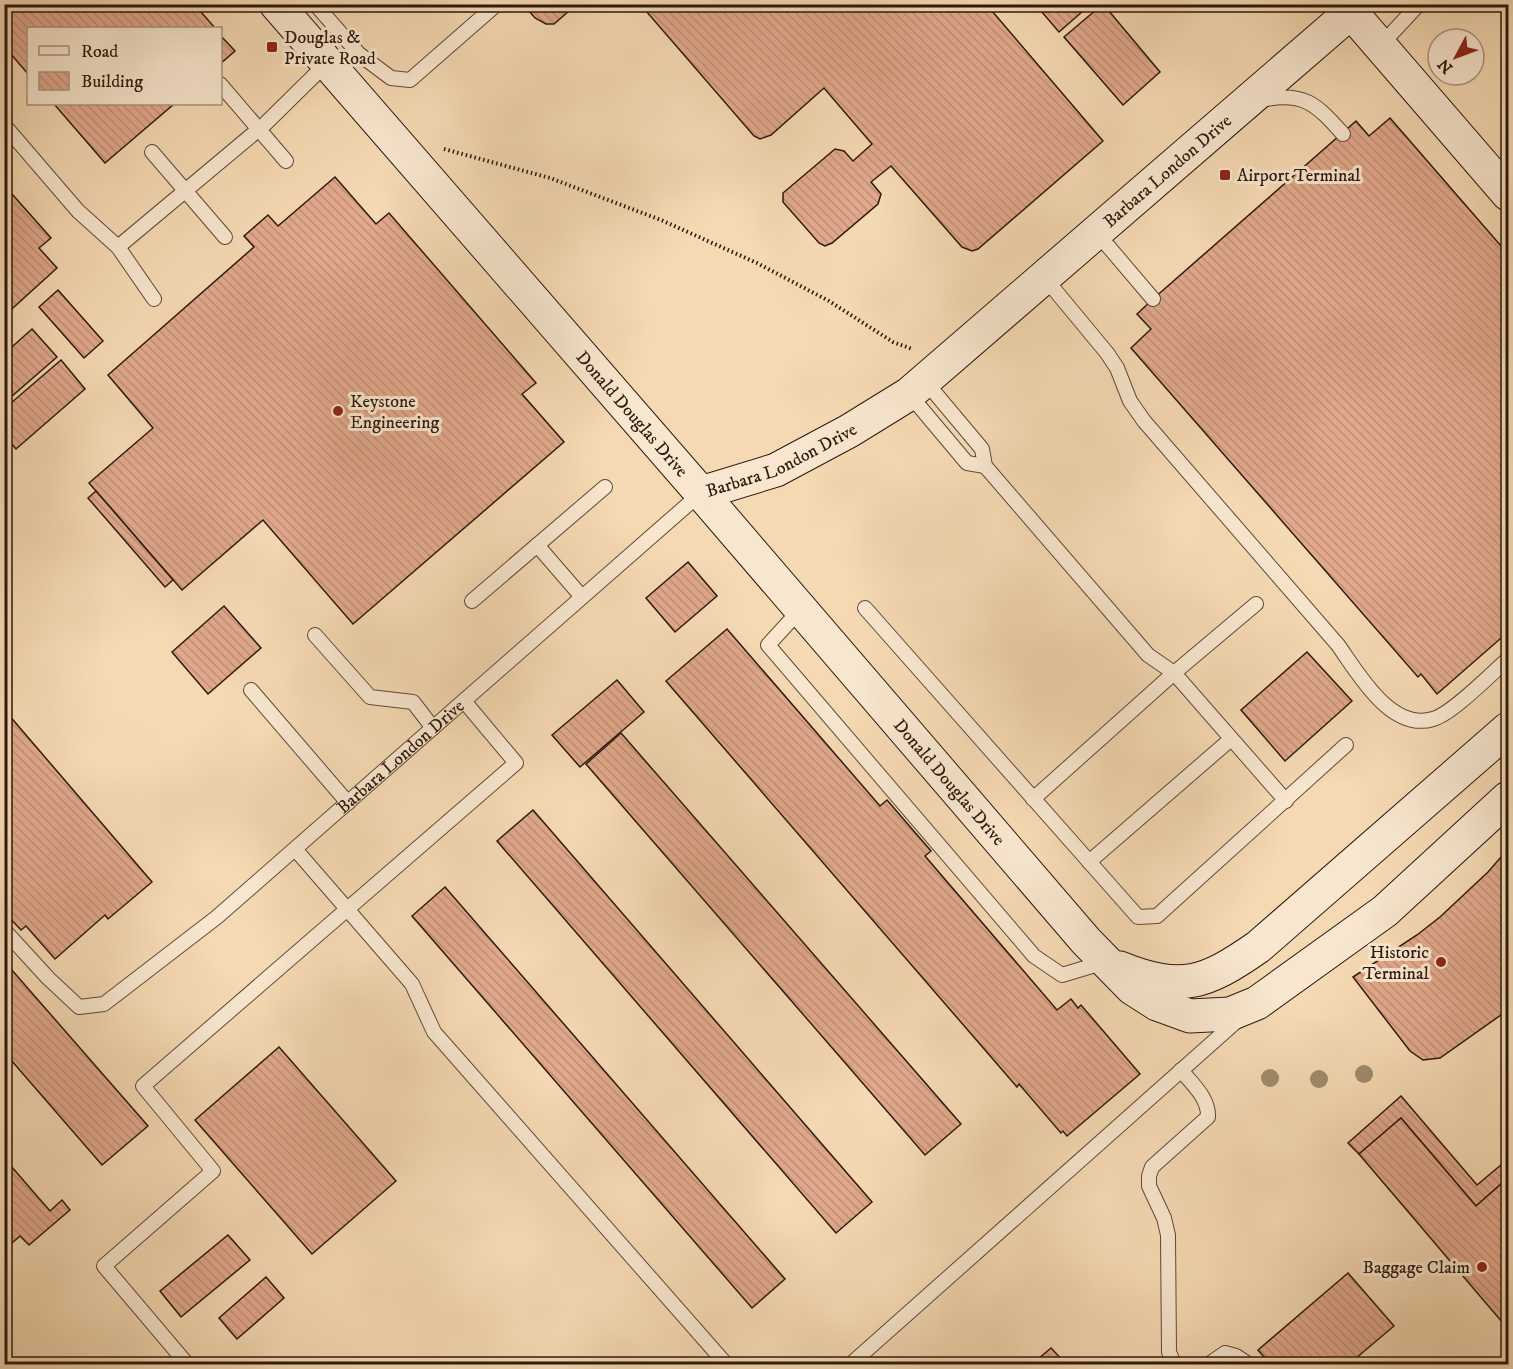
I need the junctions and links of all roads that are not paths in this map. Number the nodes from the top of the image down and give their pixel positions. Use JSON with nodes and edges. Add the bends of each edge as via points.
{"nodes":[{"id":1,"x":276,"y":4,"type":"edge"},
{"id":2,"x":315,"y":4,"type":"edge"},
{"id":3,"x":497,"y":4,"type":"edge"},
{"id":4,"x":1419,"y":4,"type":"edge"},
{"id":5,"x":1348,"y":8,"type":"edge"},
{"id":6,"x":1380,"y":46,"type":"junction"},
{"id":7,"x":327,"y":63,"type":"junction"},
{"id":8,"x":222,"y":86,"type":"edge"},
{"id":9,"x":1245,"y":104,"type":"junction"},
{"id":10,"x":4,"y":125,"type":"edge"},
{"id":11,"x":259,"y":129,"type":"junction"},
{"id":12,"x":1343,"y":134,"type":"dead end"},
{"id":13,"x":152,"y":152,"type":"dead end"},
{"id":14,"x":286,"y":161,"type":"dead end"},
{"id":15,"x":186,"y":190,"type":"junction"},
{"id":16,"x":1509,"y":194,"type":"edge"},
{"id":17,"x":1095,"y":232,"type":"junction"},
{"id":18,"x":225,"y":237,"type":"dead end"},
{"id":19,"x":118,"y":247,"type":"junction"},
{"id":20,"x":1044,"y":277,"type":"junction"},
{"id":21,"x":154,"y":299,"type":"dead end"},
{"id":22,"x":1153,"y":299,"type":"dead end"},
{"id":23,"x":918,"y":376,"type":"junction"},
{"id":24,"x":986,"y":466,"type":"junction"},
{"id":25,"x":605,"y":487,"type":"dead end"},
{"id":26,"x":701,"y":493,"type":"junction"},
{"id":27,"x":537,"y":545,"type":"junction"},
{"id":28,"x":582,"y":597,"type":"junction"},
{"id":29,"x":472,"y":601,"type":"dead end"},
{"id":30,"x":1256,"y":604,"type":"dead end"},
{"id":31,"x":865,"y":608,"type":"dead end"},
{"id":32,"x":800,"y":610,"type":"junction"},
{"id":33,"x":315,"y":635,"type":"dead end"},
{"id":34,"x":1509,"y":659,"type":"edge"},
{"id":35,"x":1174,"y":673,"type":"junction"},
{"id":36,"x":251,"y":690,"type":"dead end"},
{"id":37,"x":464,"y":701,"type":"junction"},
{"id":38,"x":433,"y":728,"type":"junction"},
{"id":39,"x":1509,"y":729,"type":"edge"},
{"id":40,"x":1231,"y":740,"type":"junction"},
{"id":41,"x":1346,"y":745,"type":"dead end"},
{"id":42,"x":1509,"y":798,"type":"edge"},
{"id":43,"x":1033,"y":799,"type":"junction"},
{"id":44,"x":1286,"y":801,"type":"junction"},
{"id":45,"x":348,"y":803,"type":"junction"},
{"id":46,"x":295,"y":849,"type":"junction"},
{"id":47,"x":1089,"y":862,"type":"junction"},
{"id":48,"x":348,"y":911,"type":"junction"},
{"id":49,"x":4,"y":930,"type":"edge"},
{"id":50,"x":1105,"y":962,"type":"junction"},
{"id":51,"x":1257,"y":1003,"type":"junction"},
{"id":52,"x":1181,"y":1070,"type":"junction"},
{"id":53,"x":187,"y":1365,"type":"edge"},
{"id":54,"x":726,"y":1365,"type":"edge"},
{"id":55,"x":851,"y":1365,"type":"edge"},
{"id":56,"x":1174,"y":1365,"type":"edge"},
{"id":57,"x":1209,"y":1365,"type":"edge"},
{"id":58,"x":1248,"y":1365,"type":"edge"}],
"edges":[{"from":1,"to":7,"type":"street","name":"Donald Douglas Drive"},
{"from":2,"to":3,"type":"lane","via":[[359,54],[391,78],[410,80]]},
{"from":4,"to":6,"type":"lane"},
{"from":5,"to":6,"type":"street"},
{"from":5,"to":9,"type":"street","name":"Barbara London Drive"},
{"from":6,"to":16,"type":"street"},
{"from":7,"to":11,"type":"lane"},
{"from":7,"to":26,"type":"street","name":"Donald Douglas Drive"},
{"from":8,"to":11,"type":"lane"},
{"from":9,"to":12,"type":"lane","via":[[1280,96],[1302,99],[1322,110]]},
{"from":9,"to":17,"type":"street","name":"Barbara London Drive"},
{"from":10,"to":19,"type":"lane","via":[[78,211]]},
{"from":11,"to":14,"type":"lane"},
{"from":11,"to":15,"type":"lane"},
{"from":13,"to":15,"type":"lane"},
{"from":15,"to":18,"type":"lane"},
{"from":15,"to":19,"type":"lane"},
{"from":17,"to":20,"type":"street","name":"Barbara London Drive"},
{"from":17,"to":22,"type":"lane"},
{"from":19,"to":21,"type":"lane"},
{"from":20,"to":23,"type":"street","name":"Barbara London Drive"},
{"from":20,"to":34,"type":"lane","via":[[1118,368],[1130,401],[1144,421],[1338,645],[1384,705],[1398,716],[1415,721],[1433,719],[1448,711]]},
{"from":23,"to":24,"type":"lane","via":[[982,449]]},
{"from":23,"to":24,"type":"lane","via":[[967,463]]},
{"from":23,"to":26,"type":"street","name":"Barbara London Drive","via":[[849,430],[776,470]]},
{"from":24,"to":35,"type":"lane","via":[[1148,655]]},
{"from":25,"to":27,"type":"lane"},
{"from":26,"to":28,"type":"lane","name":"Barbara London Drive"},
{"from":26,"to":32,"type":"street","name":"Donald Douglas Drive"},
{"from":27,"to":28,"type":"lane"},
{"from":27,"to":29,"type":"lane"},
{"from":28,"to":37,"type":"lane","name":"Barbara London Drive"},
{"from":30,"to":35,"type":"lane"},
{"from":31,"to":43,"type":"lane"},
{"from":32,"to":50,"type":"street","name":"Donald Douglas Drive"},
{"from":32,"to":50,"type":"lane","via":[[768,645],[1034,956],[1062,975]]},
{"from":33,"to":38,"type":"lane","via":[[370,697],[413,702]]},
{"from":35,"to":40,"type":"lane"},
{"from":35,"to":43,"type":"lane"},
{"from":36,"to":45,"type":"lane"},
{"from":37,"to":38,"type":"lane","name":"Barbara London Drive"},
{"from":37,"to":48,"type":"lane","via":[[516,763]]},
{"from":38,"to":45,"type":"lane","name":"Barbara London Drive"},
{"from":39,"to":50,"type":"street","name":"Donald Douglas Drive","via":[[1258,946],[1226,969],[1200,980],[1177,983],[1144,978]]},
{"from":40,"to":44,"type":"lane"},
{"from":40,"to":47,"type":"lane"},
{"from":41,"to":44,"type":"lane"},
{"from":42,"to":51,"type":"street","name":"Donald Douglas Drive","via":[[1384,911]]},
{"from":43,"to":47,"type":"lane"},
{"from":44,"to":47,"type":"lane","via":[[1157,916],[1138,917]]},
{"from":45,"to":46,"type":"lane","name":"Barbara London Drive"},
{"from":46,"to":48,"type":"lane"},
{"from":46,"to":49,"type":"lane","name":"Barbara London Drive","via":[[217,917],[104,1004],[79,1007]]},
{"from":48,"to":53,"type":"lane","via":[[143,1086],[213,1171],[104,1266]]},
{"from":48,"to":54,"type":"lane","via":[[412,984],[434,1032]]},
{"from":50,"to":51,"type":"street","name":"Donald Douglas Drive","via":[[1157,1005],[1190,1016],[1230,1014]]},
{"from":51,"to":52,"type":"lane"},
{"from":52,"to":55,"type":"lane"},
{"from":52,"to":56,"type":"lane","via":[[1209,1108],[1208,1117],[1152,1167],[1149,1176],[1149,1186],[1168,1235],[1169,1352]]},
{"from":57,"to":58,"type":"lane","via":[[1225,1353]]}]}
